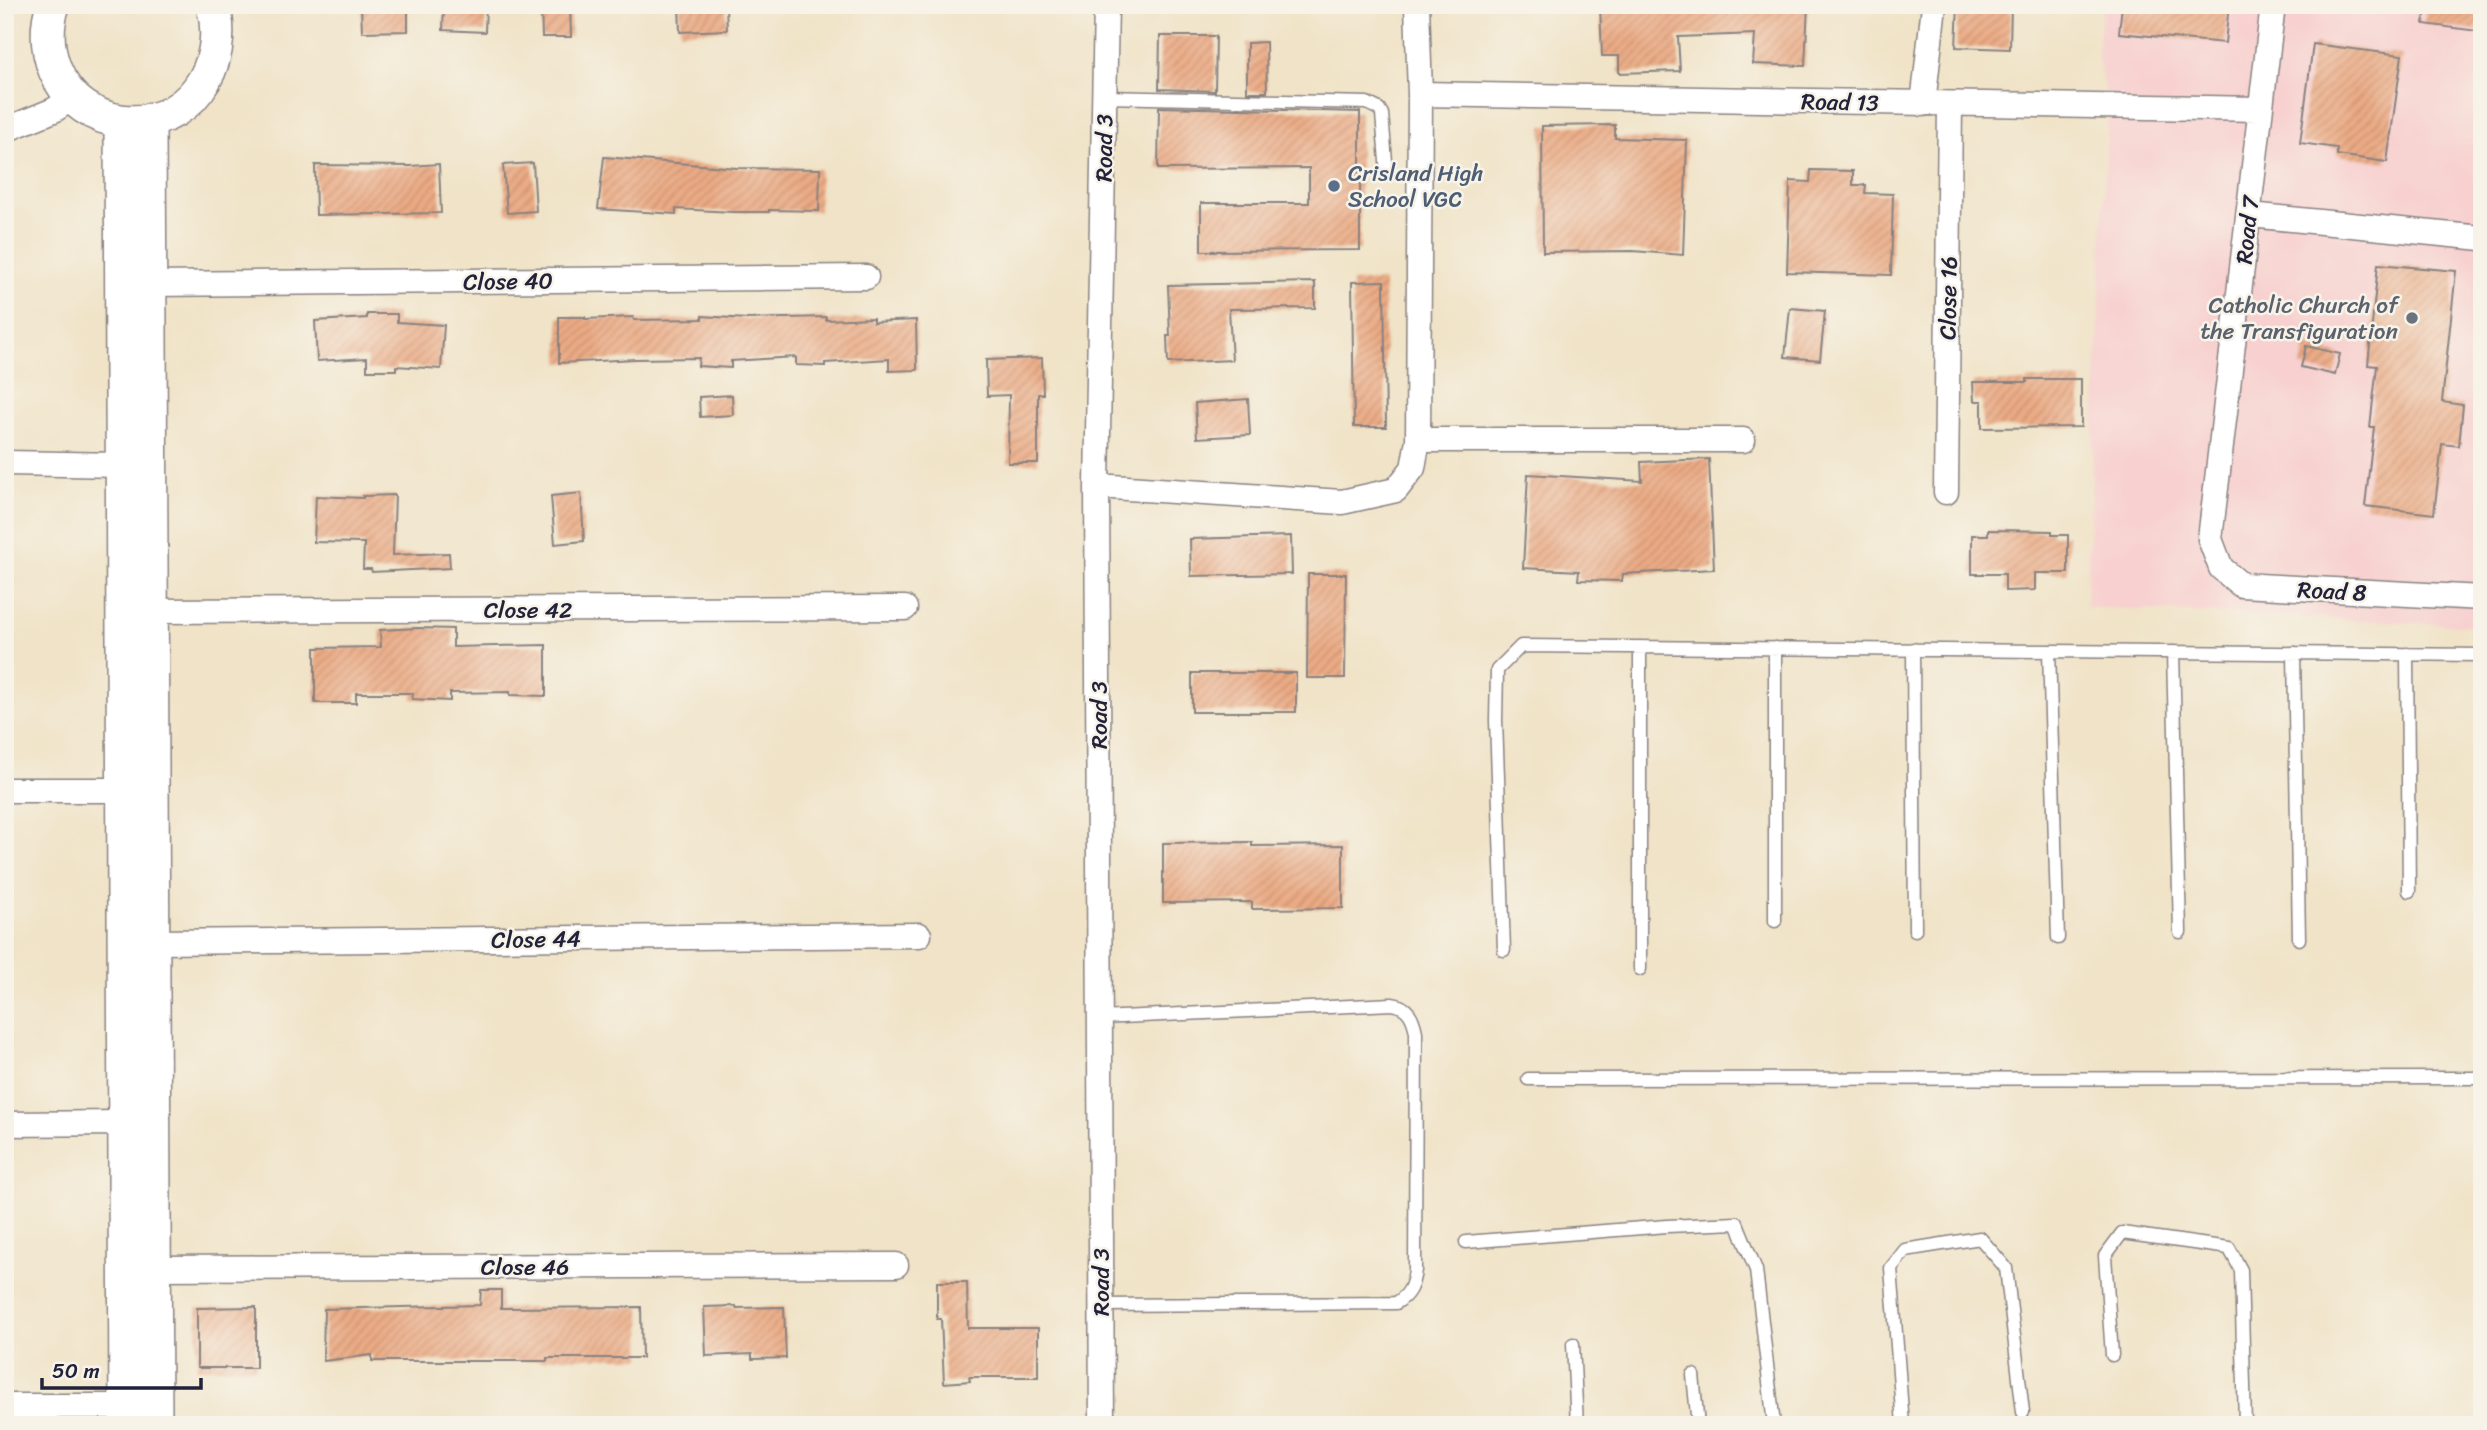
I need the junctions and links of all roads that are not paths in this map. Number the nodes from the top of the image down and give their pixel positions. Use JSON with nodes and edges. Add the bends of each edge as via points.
{"nodes":[{"id":1,"x":52,"y":5,"type":"edge"},
{"id":2,"x":213,"y":5,"type":"edge"},
{"id":3,"x":1107,"y":5,"type":"edge"},
{"id":4,"x":1416,"y":5,"type":"edge"},
{"id":5,"x":1934,"y":5,"type":"edge"},
{"id":6,"x":2273,"y":5,"type":"edge"},
{"id":7,"x":1420,"y":94,"type":"junction"},
{"id":8,"x":1105,"y":97,"type":"junction"},
{"id":9,"x":72,"y":98,"type":"junction"},
{"id":10,"x":1923,"y":104,"type":"junction"},
{"id":11,"x":1950,"y":104,"type":"junction"},
{"id":12,"x":2260,"y":109,"type":"junction"},
{"id":13,"x":135,"y":121,"type":"junction"},
{"id":14,"x":5,"y":130,"type":"edge"},
{"id":15,"x":1387,"y":173,"type":"dead end"},
{"id":16,"x":2249,"y":215,"type":"junction"},
{"id":17,"x":2482,"y":238,"type":"edge"},
{"id":18,"x":866,"y":277,"type":"dead end"},
{"id":19,"x":149,"y":284,"type":"junction"},
{"id":20,"x":1418,"y":440,"type":"junction"},
{"id":21,"x":1743,"y":440,"type":"dead end"},
{"id":22,"x":5,"y":463,"type":"edge"},
{"id":23,"x":122,"y":465,"type":"junction"},
{"id":24,"x":1097,"y":486,"type":"junction"},
{"id":25,"x":1945,"y":492,"type":"dead end"},
{"id":26,"x":2210,"y":539,"type":"joint"},
{"id":27,"x":2482,"y":598,"type":"edge"},
{"id":28,"x":905,"y":608,"type":"dead end"},
{"id":29,"x":151,"y":611,"type":"junction"},
{"id":30,"x":1640,"y":647,"type":"junction"},
{"id":31,"x":1775,"y":648,"type":"junction"},
{"id":32,"x":1913,"y":649,"type":"junction"},
{"id":33,"x":2049,"y":651,"type":"junction"},
{"id":34,"x":2173,"y":652,"type":"junction"},
{"id":35,"x":2294,"y":653,"type":"junction"},
{"id":36,"x":2407,"y":654,"type":"junction"},
{"id":37,"x":2482,"y":655,"type":"edge"},
{"id":38,"x":5,"y":790,"type":"edge"},
{"id":39,"x":124,"y":790,"type":"junction"},
{"id":40,"x":139,"y":882,"type":"junction"},
{"id":41,"x":2409,"y":891,"type":"dead end"},
{"id":42,"x":1775,"y":921,"type":"dead end"},
{"id":43,"x":1915,"y":930,"type":"dead end"},
{"id":44,"x":2180,"y":932,"type":"dead end"},
{"id":45,"x":919,"y":935,"type":"dead end"},
{"id":46,"x":2058,"y":938,"type":"dead end"},
{"id":47,"x":2299,"y":939,"type":"dead end"},
{"id":48,"x":153,"y":942,"type":"junction"},
{"id":49,"x":1504,"y":950,"type":"dead end"},
{"id":50,"x":1640,"y":969,"type":"dead end"},
{"id":51,"x":1100,"y":1018,"type":"junction"},
{"id":52,"x":2482,"y":1078,"type":"edge"},
{"id":53,"x":1528,"y":1079,"type":"dead end"},
{"id":54,"x":125,"y":1123,"type":"junction"},
{"id":55,"x":5,"y":1124,"type":"edge"},
{"id":56,"x":1466,"y":1242,"type":"dead end"},
{"id":57,"x":895,"y":1265,"type":"dead end"},
{"id":58,"x":155,"y":1268,"type":"junction"},
{"id":59,"x":1101,"y":1305,"type":"junction"},
{"id":60,"x":1573,"y":1344,"type":"dead end"},
{"id":61,"x":2112,"y":1355,"type":"dead end"},
{"id":62,"x":1693,"y":1375,"type":"dead end"},
{"id":63,"x":5,"y":1406,"type":"edge"},
{"id":64,"x":2023,"y":1412,"type":"dead end"},
{"id":65,"x":126,"y":1416,"type":"edge"},
{"id":66,"x":155,"y":1425,"type":"edge"},
{"id":67,"x":1102,"y":1425,"type":"edge"},
{"id":68,"x":1577,"y":1425,"type":"edge"},
{"id":69,"x":1698,"y":1425,"type":"edge"},
{"id":70,"x":1774,"y":1425,"type":"edge"},
{"id":71,"x":1903,"y":1425,"type":"edge"},
{"id":72,"x":2245,"y":1425,"type":"edge"}],
"edges":[{"from":1,"to":9,"type":"street","via":[[47,50],[56,76]]},
{"from":2,"to":13,"type":"street","via":[[218,36],[213,65],[198,90],[176,110]]},
{"from":3,"to":8,"type":"street","name":"Road 3"},
{"from":4,"to":7,"type":"street"},
{"from":5,"to":10,"type":"street"},
{"from":6,"to":12,"type":"street","name":"Road 7"},
{"from":7,"to":10,"type":"street","name":"Road 13"},
{"from":7,"to":20,"type":"street"},
{"from":8,"to":15,"type":"lane","via":[[1367,103],[1382,114]]},
{"from":8,"to":24,"type":"street","name":"Road 3"},
{"from":9,"to":13,"type":"street","via":[[95,114]]},
{"from":9,"to":14,"type":"street"},
{"from":10,"to":11,"type":"street","name":"Road 13"},
{"from":11,"to":12,"type":"street","name":"Road 13"},
{"from":11,"to":25,"type":"street","name":"Close 16"},
{"from":12,"to":16,"type":"street","name":"Road 7"},
{"from":13,"to":19,"type":"street"},
{"from":13,"to":23,"type":"street"},
{"from":16,"to":17,"type":"street"},
{"from":16,"to":26,"type":"street","name":"Road 7"},
{"from":18,"to":19,"type":"street","name":"Close 40"},
{"from":19,"to":29,"type":"street"},
{"from":20,"to":21,"type":"street"},
{"from":20,"to":24,"type":"street","via":[[1413,468],[1396,490],[1342,502]]},
{"from":22,"to":23,"type":"street"},
{"from":23,"to":39,"type":"street"},
{"from":24,"to":51,"type":"street","name":"Road 3"},
{"from":26,"to":27,"type":"street","name":"Road 8","via":[[2221,568],[2241,585]]},
{"from":28,"to":29,"type":"street","name":"Close 42"},
{"from":29,"to":40,"type":"street"},
{"from":30,"to":31,"type":"lane"},
{"from":30,"to":49,"type":"lane","via":[[1521,646],[1497,670]]},
{"from":30,"to":50,"type":"lane"},
{"from":31,"to":32,"type":"lane"},
{"from":31,"to":42,"type":"lane"},
{"from":32,"to":33,"type":"lane"},
{"from":32,"to":43,"type":"lane"},
{"from":33,"to":34,"type":"lane"},
{"from":33,"to":46,"type":"lane"},
{"from":34,"to":35,"type":"lane"},
{"from":34,"to":44,"type":"lane"},
{"from":35,"to":36,"type":"lane"},
{"from":35,"to":47,"type":"lane"},
{"from":36,"to":37,"type":"lane"},
{"from":36,"to":41,"type":"lane"},
{"from":38,"to":39,"type":"street"},
{"from":39,"to":40,"type":"street"},
{"from":40,"to":48,"type":"street"},
{"from":40,"to":54,"type":"street"},
{"from":45,"to":48,"type":"street","name":"Close 44"},
{"from":48,"to":58,"type":"street"},
{"from":51,"to":59,"type":"street","name":"Road 3"},
{"from":51,"to":59,"type":"lane","via":[[1392,1004],[1408,1011],[1416,1032],[1415,1270],[1405,1297],[1396,1303]]},
{"from":52,"to":53,"type":"lane"},
{"from":54,"to":55,"type":"street"},
{"from":54,"to":65,"type":"street"},
{"from":56,"to":70,"type":"lane","via":[[1737,1223],[1756,1270]]},
{"from":57,"to":58,"type":"street","name":"Close 46"},
{"from":58,"to":66,"type":"street"},
{"from":59,"to":67,"type":"street","name":"Road 3"},
{"from":60,"to":68,"type":"lane"},
{"from":61,"to":72,"type":"lane","via":[[2105,1256],[2122,1233],[2229,1248],[2241,1270]]},
{"from":62,"to":69,"type":"lane"},
{"from":63,"to":65,"type":"street"},
{"from":64,"to":71,"type":"lane","via":[[2006,1268],[1979,1238],[1905,1250],[1891,1268]]}]}
